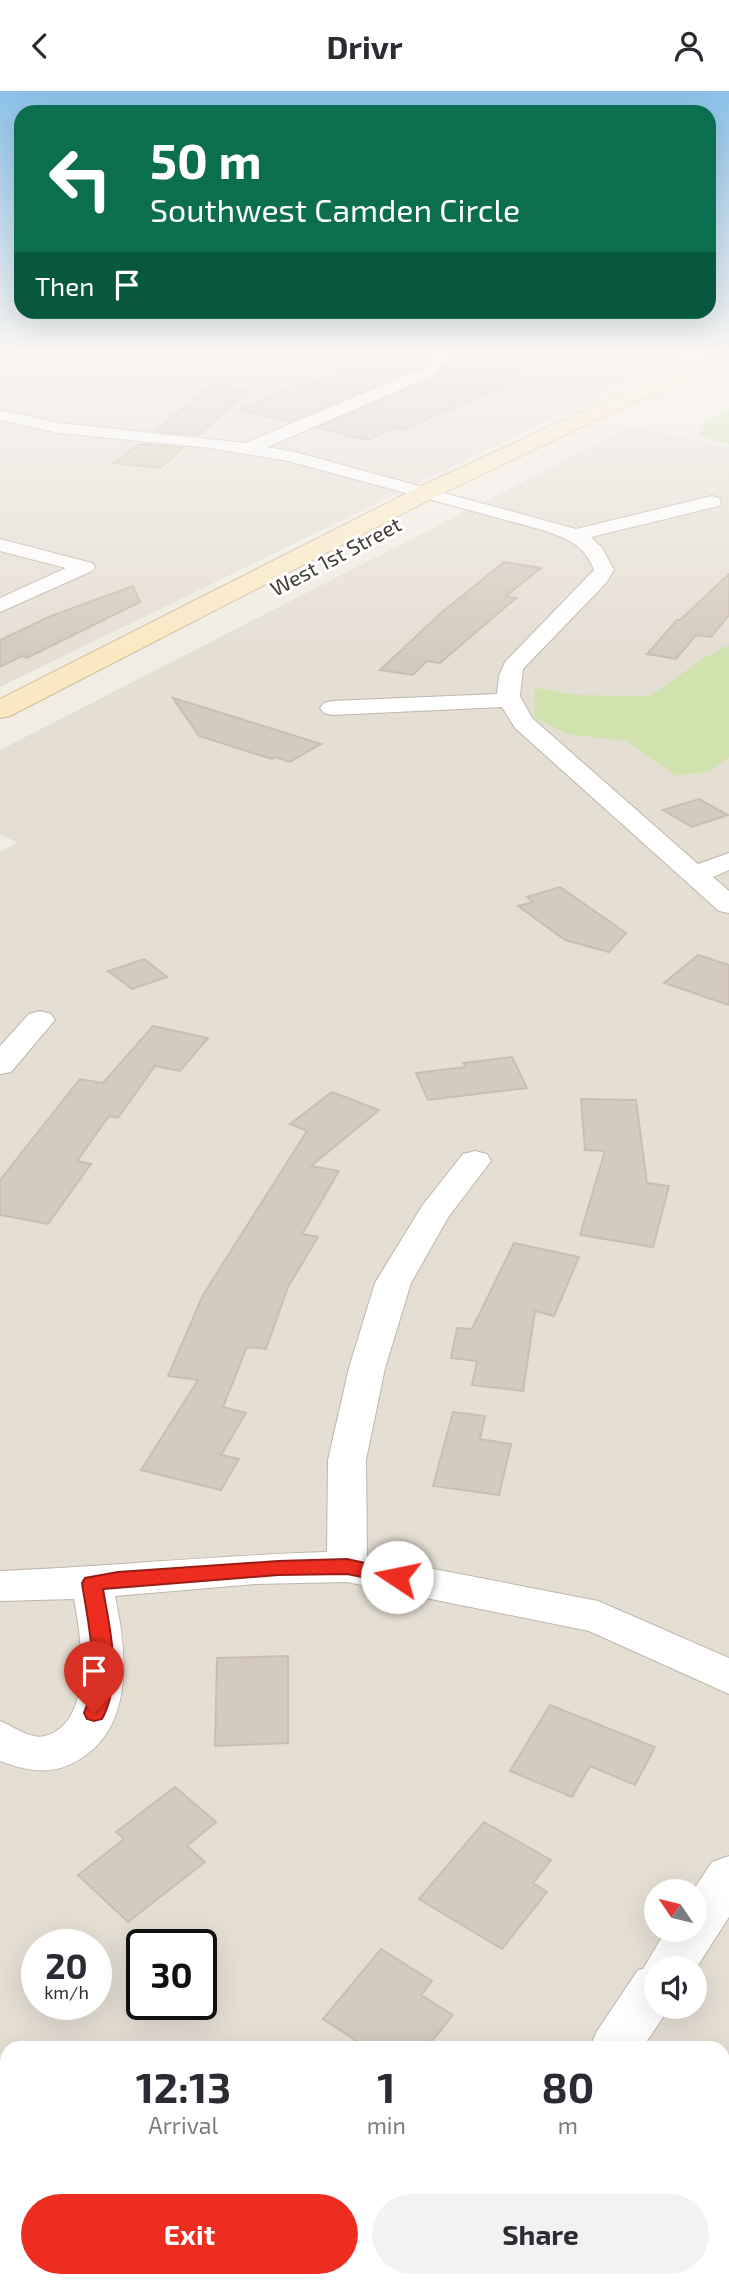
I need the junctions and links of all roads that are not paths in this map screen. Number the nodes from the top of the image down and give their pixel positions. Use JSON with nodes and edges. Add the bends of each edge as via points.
{"nodes":[{"id":1,"x":259,"y":450,"type":"edge"},
{"id":2,"x":544,"y":450,"type":"edge"},
{"id":3,"x":436,"y":496,"type":"junction"},
{"id":4,"x":712,"y":502,"type":"dead end"},
{"id":5,"x":575,"y":535,"type":"junction"},
{"id":6,"x":0,"y":544,"type":"edge"},
{"id":7,"x":0,"y":606,"type":"edge"},
{"id":8,"x":508,"y":700,"type":"junction"},
{"id":9,"x":332,"y":708,"type":"dead end"},
{"id":10,"x":0,"y":710,"type":"edge"},
{"id":11,"x":0,"y":729,"type":"edge"},
{"id":12,"x":729,"y":861,"type":"edge"},
{"id":13,"x":694,"y":875,"type":"junction"},
{"id":14,"x":729,"y":905,"type":"edge"},
{"id":15,"x":40,"y":1020,"type":"dead end"},
{"id":16,"x":0,"y":1065,"type":"edge"},
{"id":17,"x":475,"y":1161,"type":"dead end"},
{"id":18,"x":347,"y":1567,"type":"junction"},
{"id":19,"x":92,"y":1583,"type":"junction"},
{"id":20,"x":0,"y":1586,"type":"edge"},
{"id":21,"x":729,"y":1677,"type":"edge"},
{"id":22,"x":0,"y":1739,"type":"edge"},
{"id":23,"x":729,"y":1876,"type":"edge"},
{"id":24,"x":707,"y":1909,"type":"edge"},
{"id":25,"x":644,"y":2004,"type":"edge"},
{"id":26,"x":619,"y":2041,"type":"edge"}],
"edges":[{"from":1,"to":3,"type":"street"},
{"from":2,"to":3,"type":"main road","name":"West 1st Street"},
{"from":3,"to":5,"type":"street"},
{"from":3,"to":10,"type":"main road","name":"West 1st Street"},
{"from":3,"to":11,"type":"main road","name":"West 1st Street"},
{"from":4,"to":5,"type":"street"},
{"from":5,"to":8,"type":"street","via":[[594,548],[604,570],[513,667]]},
{"from":6,"to":7,"type":"street","via":[[85,567]]},
{"from":8,"to":9,"type":"street"},
{"from":8,"to":13,"type":"street","via":[[523,723]]},
{"from":12,"to":13,"type":"street"},
{"from":13,"to":14,"type":"street"},
{"from":15,"to":16,"type":"street"},
{"from":17,"to":18,"type":"street","via":[[434,1213],[393,1283],[367,1368],[347,1460]]},
{"from":18,"to":19,"type":"street","via":[[255,1569]]},
{"from":18,"to":21,"type":"street","via":[[598,1617]]},
{"from":19,"to":20,"type":"street"},
{"from":19,"to":22,"type":"street","via":[[102,1646],[102,1697],[88,1729],[71,1746],[45,1756],[10,1747]]},
{"from":23,"to":24,"type":"street"},
{"from":25,"to":26,"type":"street"}]}
